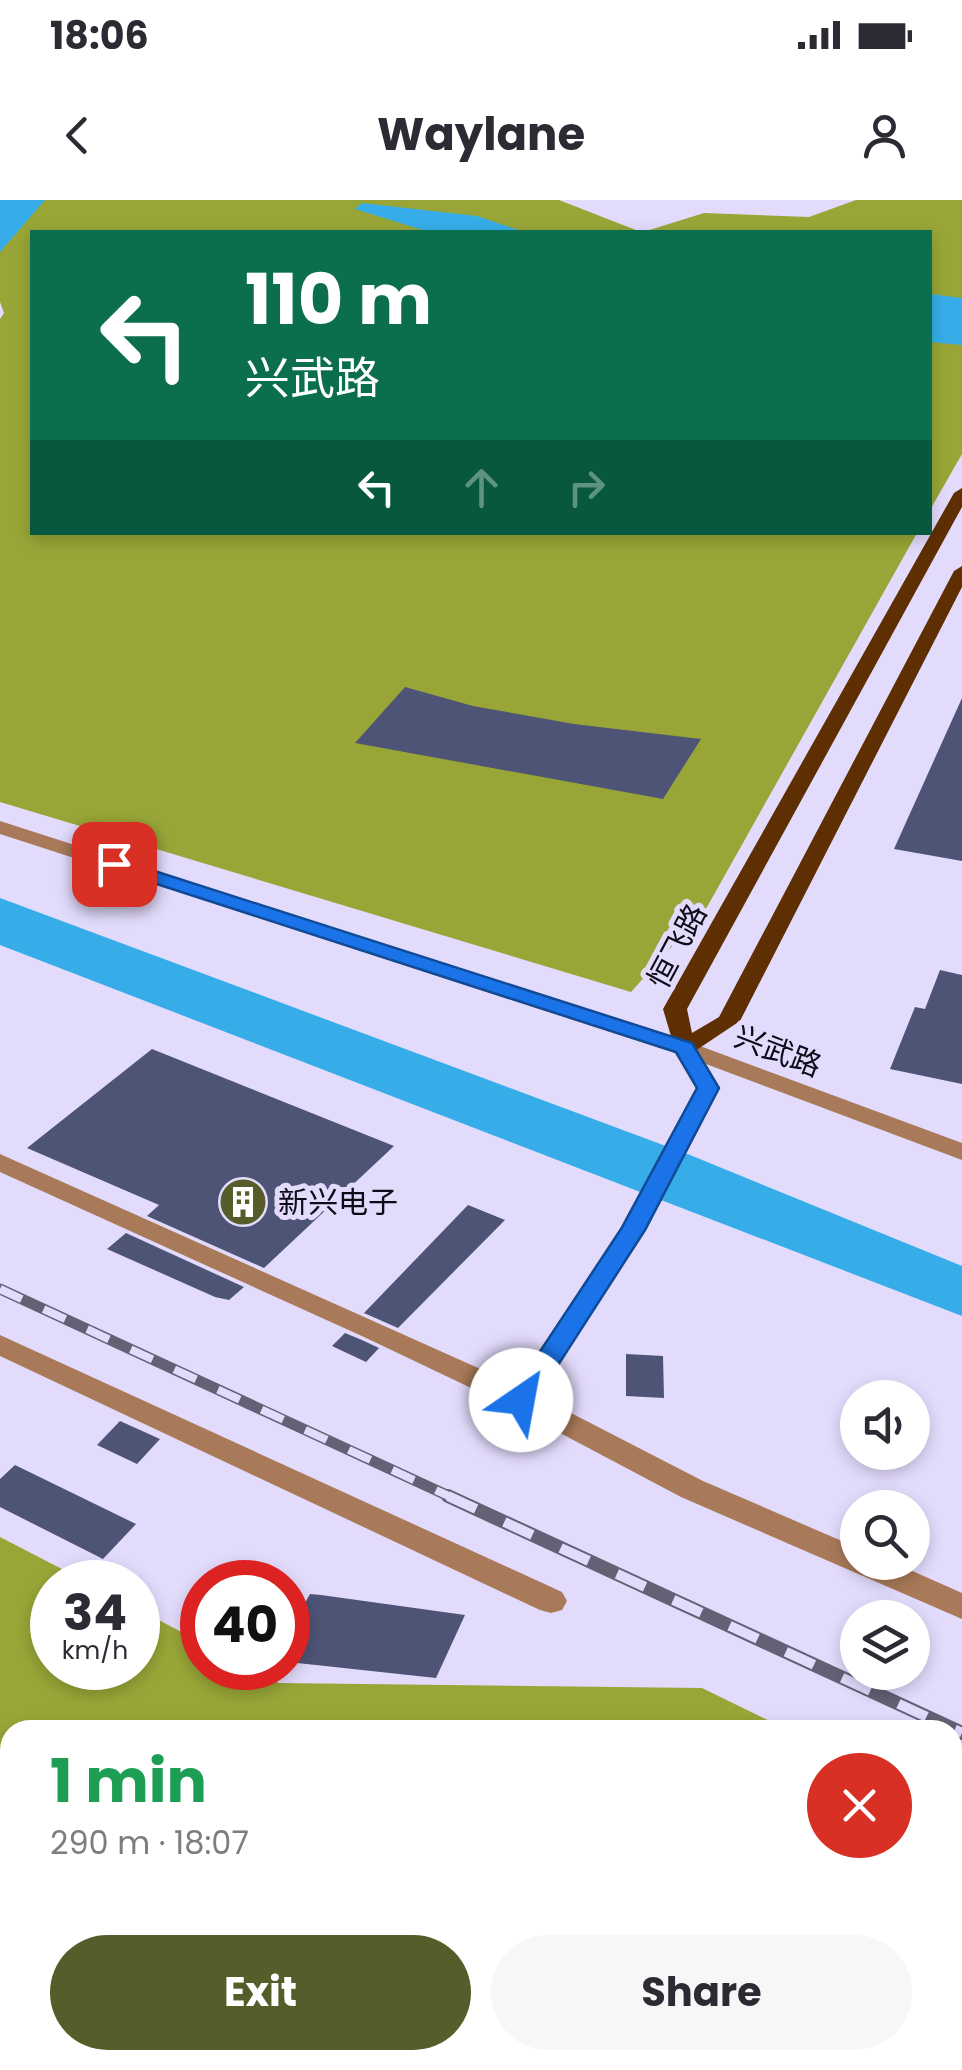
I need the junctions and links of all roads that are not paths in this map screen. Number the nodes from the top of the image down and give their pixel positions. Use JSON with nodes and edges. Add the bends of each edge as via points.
{"nodes":[{"id":1,"x":962,"y":494,"type":"edge"},
{"id":2,"x":962,"y":571,"type":"edge"},
{"id":3,"x":0,"y":826,"type":"edge"},
{"id":4,"x":684,"y":1048,"type":"junction"},
{"id":5,"x":962,"y":1152,"type":"edge"},
{"id":6,"x":0,"y":1162,"type":"edge"},
{"id":7,"x":0,"y":1345,"type":"edge"},
{"id":8,"x":521,"y":1400,"type":"junction"},
{"id":9,"x":840,"y":1554,"type":"edge"},
{"id":10,"x":900,"y":1580,"type":"edge"},
{"id":11,"x":551,"y":1601,"type":"dead end"},
{"id":12,"x":962,"y":1607,"type":"edge"}],
"edges":[{"from":1,"to":4,"type":"main road","name":"恒飞路","via":[[675,1009]]},
{"from":2,"to":4,"type":"main road","via":[[728,1021]]},
{"from":3,"to":4,"type":"street","name":"兴武路"},
{"from":4,"to":5,"type":"street","name":"兴武路"},
{"from":4,"to":8,"type":"street","via":[[708,1088],[632,1230]]},
{"from":6,"to":8,"type":"street"},
{"from":7,"to":11,"type":"street"},
{"from":8,"to":9,"type":"street","via":[[692,1489]]},
{"from":10,"to":12,"type":"street"}]}
